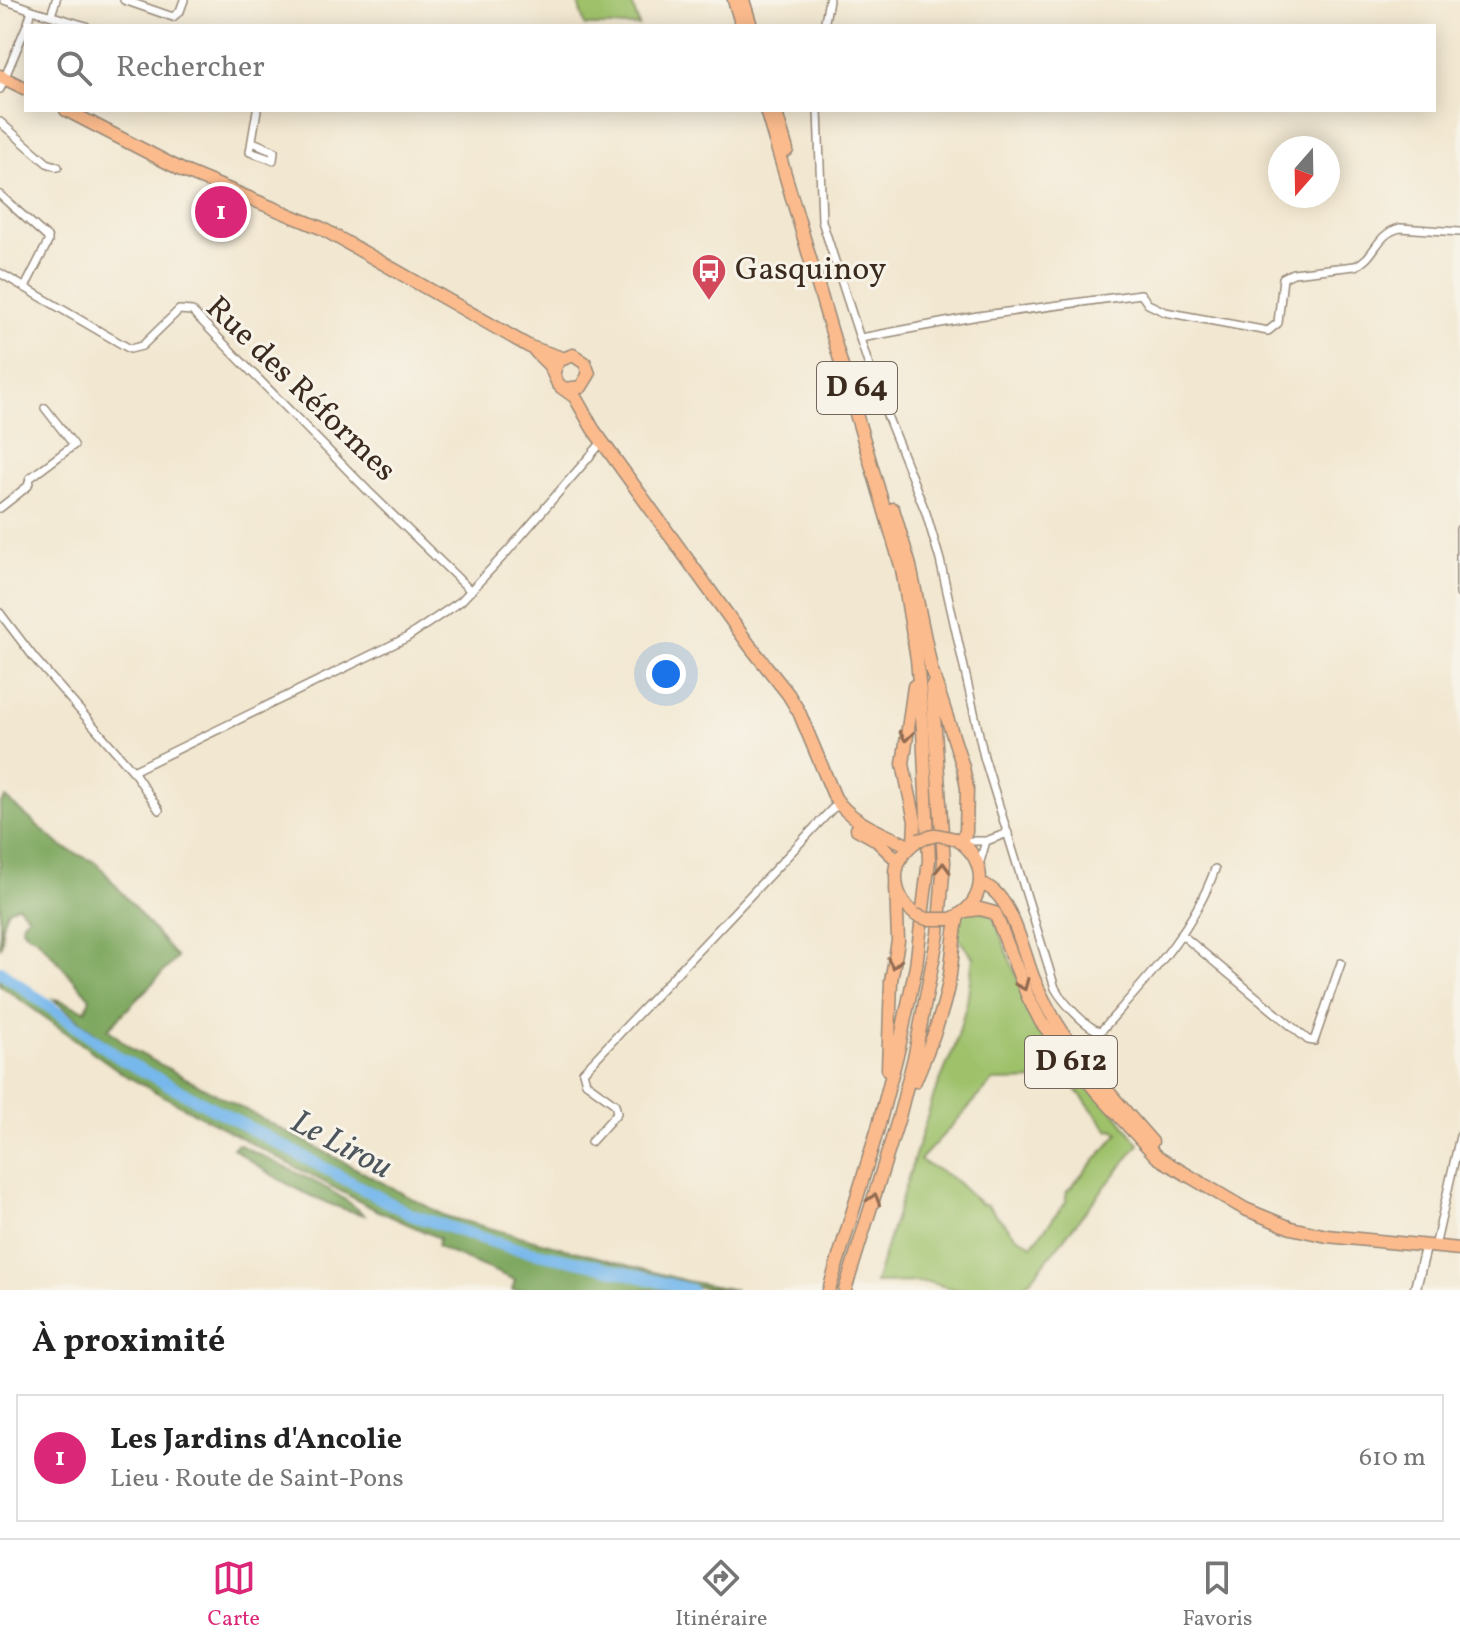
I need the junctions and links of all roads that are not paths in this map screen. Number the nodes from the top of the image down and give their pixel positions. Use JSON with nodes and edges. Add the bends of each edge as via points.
{"nodes":[{"id":1,"x":4,"y":0,"type":"edge"},
{"id":2,"x":56,"y":0,"type":"edge"},
{"id":3,"x":124,"y":0,"type":"edge"},
{"id":4,"x":184,"y":0,"type":"edge"},
{"id":5,"x":734,"y":0,"type":"edge"},
{"id":6,"x":743,"y":0,"type":"edge"},
{"id":7,"x":829,"y":0,"type":"edge"},
{"id":8,"x":32,"y":10,"type":"junction"},
{"id":9,"x":51,"y":15,"type":"junction"},
{"id":10,"x":27,"y":24,"type":"edge"},
{"id":11,"x":80,"y":24,"type":"edge"},
{"id":12,"x":741,"y":24,"type":"edge"},
{"id":13,"x":750,"y":24,"type":"edge"},
{"id":14,"x":824,"y":24,"type":"edge"},
{"id":15,"x":24,"y":32,"type":"edge"},
{"id":16,"x":2,"y":81,"type":"edge"},
{"id":17,"x":24,"y":88,"type":"edge"},
{"id":18,"x":70,"y":112,"type":"edge"},
{"id":19,"x":257,"y":112,"type":"edge"},
{"id":20,"x":767,"y":112,"type":"edge"},
{"id":21,"x":776,"y":112,"type":"edge"},
{"id":22,"x":818,"y":112,"type":"edge"},
{"id":23,"x":0,"y":122,"type":"edge"},
{"id":24,"x":253,"y":142,"type":"dead end"},
{"id":25,"x":58,"y":167,"type":"dead end"},
{"id":26,"x":0,"y":195,"type":"edge"},
{"id":27,"x":1460,"y":232,"type":"edge"},
{"id":28,"x":0,"y":273,"type":"edge"},
{"id":29,"x":25,"y":287,"type":"junction"},
{"id":30,"x":861,"y":338,"type":"junction"},
{"id":31,"x":530,"y":347,"type":"junction"},
{"id":32,"x":562,"y":358,"type":"junction"},
{"id":33,"x":554,"y":372,"type":"junction"},
{"id":34,"x":584,"y":384,"type":"junction"},
{"id":35,"x":561,"y":387,"type":"junction"},
{"id":36,"x":45,"y":408,"type":"dead end"},
{"id":37,"x":602,"y":440,"type":"junction"},
{"id":38,"x":0,"y":508,"type":"edge"},
{"id":39,"x":1460,"y":529,"type":"edge"},
{"id":40,"x":471,"y":591,"type":"junction"},
{"id":41,"x":1460,"y":594,"type":"edge"},
{"id":42,"x":0,"y":613,"type":"edge"},
{"id":43,"x":917,"y":659,"type":"junction"},
{"id":44,"x":931,"y":668,"type":"junction"},
{"id":45,"x":133,"y":771,"type":"junction"},
{"id":46,"x":837,"y":807,"type":"junction"},
{"id":47,"x":159,"y":810,"type":"dead end"},
{"id":48,"x":1008,"y":833,"type":"junction"},
{"id":49,"x":986,"y":841,"type":"junction"},
{"id":50,"x":960,"y":842,"type":"junction"},
{"id":51,"x":913,"y":843,"type":"junction"},
{"id":52,"x":979,"y":865,"type":"junction"},
{"id":53,"x":1215,"y":869,"type":"dead end"},
{"id":54,"x":895,"y":879,"type":"junction"},
{"id":55,"x":981,"y":884,"type":"junction"},
{"id":56,"x":958,"y":915,"type":"junction"},
{"id":57,"x":1181,"y":934,"type":"junction"},
{"id":58,"x":1341,"y":963,"type":"dead end"},
{"id":59,"x":899,"y":1117,"type":"junction"},
{"id":60,"x":878,"y":1128,"type":"junction"},
{"id":61,"x":1460,"y":1136,"type":"edge"},
{"id":62,"x":591,"y":1142,"type":"dead end"},
{"id":63,"x":1192,"y":1180,"type":"junction"},
{"id":64,"x":1430,"y":1246,"type":"junction"},
{"id":65,"x":1460,"y":1249,"type":"edge"},
{"id":66,"x":829,"y":1290,"type":"edge"},
{"id":67,"x":845,"y":1290,"type":"edge"},
{"id":68,"x":1415,"y":1290,"type":"edge"}],
"edges":[{"from":1,"to":8,"type":"street"},
{"from":2,"to":9,"type":"street"},
{"from":3,"to":4,"type":"street","via":[[173,17]]},
{"from":5,"to":12,"type":"main road"},
{"from":6,"to":13,"type":"main road"},
{"from":7,"to":14,"type":"street"},
{"from":8,"to":9,"type":"street"},
{"from":8,"to":10,"type":"street"},
{"from":9,"to":11,"type":"street"},
{"from":15,"to":16,"type":"street"},
{"from":16,"to":17,"type":"main road"},
{"from":18,"to":31,"type":"main road","via":[[179,169],[307,222]]},
{"from":19,"to":24,"type":"street"},
{"from":20,"to":43,"type":"main road","number":"D 64","via":[[902,569]]},
{"from":21,"to":44,"type":"main road","number":"D 64","via":[[910,566]]},
{"from":22,"to":30,"type":"street","via":[[822,221]]},
{"from":23,"to":25,"type":"street"},
{"from":26,"to":29,"type":"street","via":[[48,238]]},
{"from":27,"to":30,"type":"street","via":[[1391,230],[1365,262],[1283,278],[1278,323],[1268,331],[1165,312],[1141,294]]},
{"from":28,"to":29,"type":"street","name":"Rue des Réformes"},
{"from":29,"to":40,"type":"street","name":"Rue des Réformes","via":[[130,349],[142,346],[179,310],[192,311]]},
{"from":30,"to":48,"type":"street","via":[[940,560],[984,757]]},
{"from":31,"to":32,"type":"main road"},
{"from":31,"to":33,"type":"main road"},
{"from":32,"to":33,"type":"main road"},
{"from":32,"to":34,"type":"main road","via":[[573,355],[585,363],[589,374]]},
{"from":33,"to":35,"type":"main road"},
{"from":34,"to":35,"type":"main road","via":[[573,390]]},
{"from":34,"to":37,"type":"main road","via":[[584,398]]},
{"from":35,"to":37,"type":"main road","via":[[575,397]]},
{"from":36,"to":38,"type":"street","via":[[74,445]]},
{"from":37,"to":40,"type":"street"},
{"from":37,"to":46,"type":"main road","via":[[799,712]]},
{"from":39,"to":41,"type":"street"},
{"from":40,"to":45,"type":"street","via":[[406,638]]},
{"from":42,"to":45,"type":"street"},
{"from":43,"to":51,"type":"main road","number":"D 64","one_way":true,"via":[[903,764],[915,821]]},
{"from":43,"to":60,"type":"main road","via":[[929,860],[899,1047]]},
{"from":44,"to":50,"type":"main road","number":"D 64","via":[[967,788],[966,832]]},
{"from":59,"to":44,"type":"main road","one_way":true,"via":[[941,911],[944,862]]},
{"from":45,"to":47,"type":"street"},
{"from":46,"to":51,"type":"main road"},
{"from":46,"to":54,"type":"main road","via":[[842,818],[897,860]]},
{"from":46,"to":62,"type":"street","via":[[583,1072],[586,1083],[615,1104],[617,1113]]},
{"from":48,"to":49,"type":"street"},
{"from":48,"to":57,"type":"street","via":[[1055,988],[1094,1030],[1104,1028]]},
{"from":49,"to":50,"type":"street"},
{"from":49,"to":52,"type":"street"},
{"from":50,"to":51,"type":"main road","bridge":true,"via":[[937,835]]},
{"from":50,"to":52,"type":"main road"},
{"from":51,"to":54,"type":"main road","via":[[897,863]]},
{"from":52,"to":55,"type":"main road"},
{"from":53,"to":57,"type":"street"},
{"from":54,"to":56,"type":"main road","bridge":true,"via":[[906,907],[916,915],[939,921]]},
{"from":54,"to":60,"type":"main road","one_way":true,"via":[[898,941]]},
{"from":55,"to":56,"type":"main road","via":[[973,903]]},
{"from":55,"to":63,"type":"main road","number":"D 612","via":[[1008,910],[1060,1029],[1154,1144]]},
{"from":56,"to":59,"type":"main road","via":[[947,991]]},
{"from":56,"to":63,"type":"main road","number":"D 612","one_way":true,"via":[[980,909],[995,913],[1028,997],[1055,1041],[1157,1157]]},
{"from":57,"to":58,"type":"street","via":[[1308,1040],[1314,1041]]},
{"from":67,"to":59,"type":"main road","one_way":true},
{"from":60,"to":66,"type":"main road"},
{"from":61,"to":64,"type":"street"},
{"from":63,"to":64,"type":"main road","number":"D 612","via":[[1291,1228]]},
{"from":64,"to":65,"type":"main road","number":"D 612"},
{"from":64,"to":68,"type":"street"}]}
